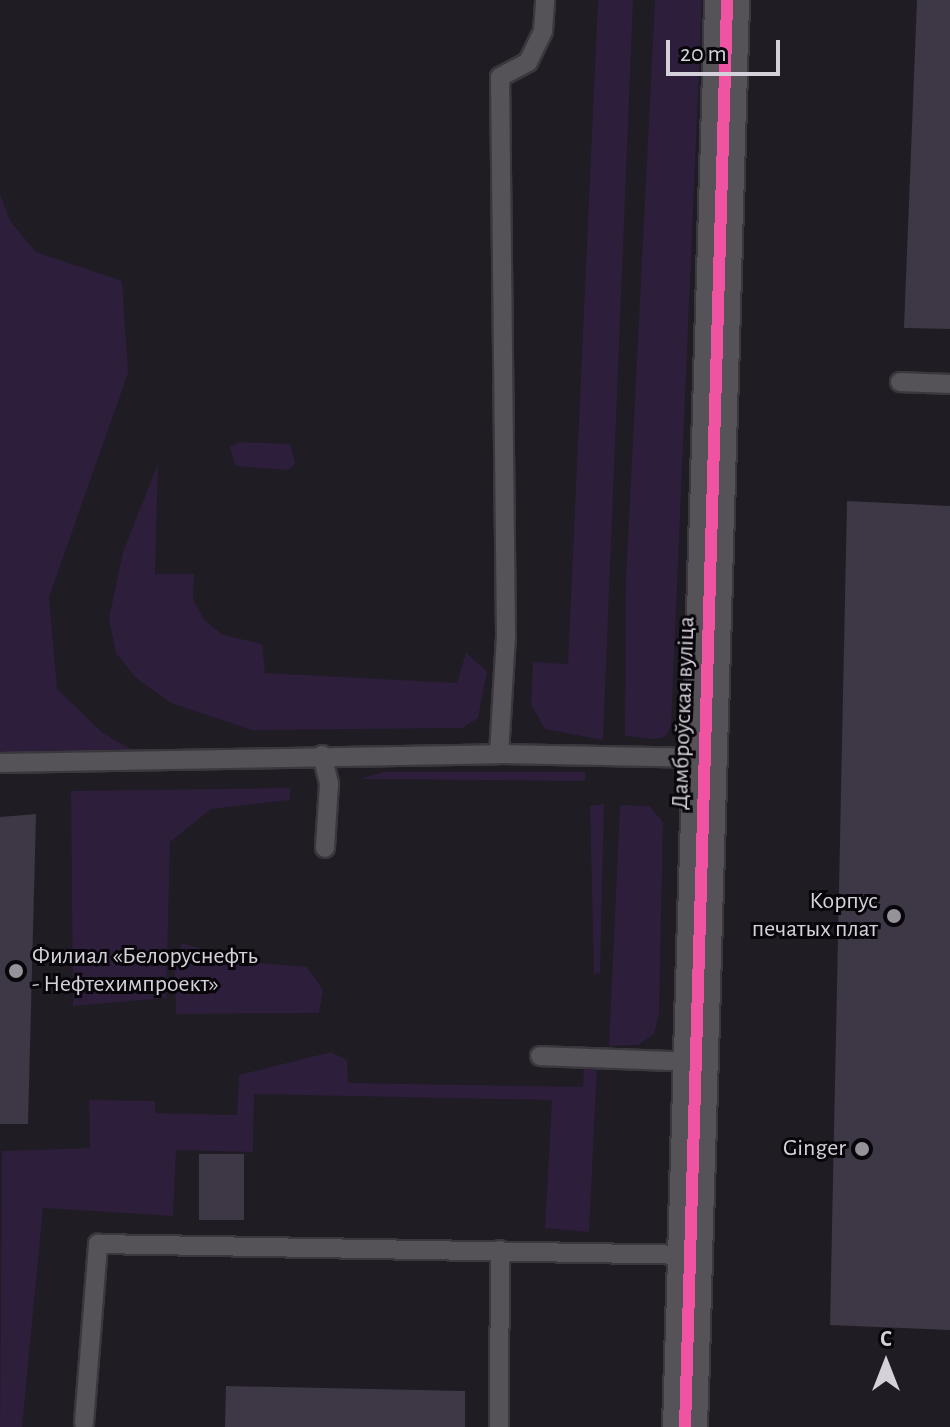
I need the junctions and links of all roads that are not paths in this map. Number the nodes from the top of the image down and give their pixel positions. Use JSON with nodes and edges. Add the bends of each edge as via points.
{"nodes":[{"id":1,"x":545,"y":0,"type":"edge"},
{"id":2,"x":727,"y":0,"type":"edge"},
{"id":3,"x":900,"y":382,"type":"dead end"},
{"id":4,"x":950,"y":384,"type":"edge"},
{"id":5,"x":499,"y":754,"type":"junction"},
{"id":6,"x":322,"y":755,"type":"junction"},
{"id":7,"x":705,"y":758,"type":"junction"},
{"id":8,"x":0,"y":763,"type":"edge"},
{"id":9,"x":325,"y":848,"type":"dead end"},
{"id":10,"x":540,"y":1056,"type":"dead end"},
{"id":11,"x":695,"y":1062,"type":"junction"},
{"id":12,"x":500,"y":1250,"type":"junction"},
{"id":13,"x":690,"y":1255,"type":"junction"},
{"id":14,"x":84,"y":1423,"type":"dead end"},
{"id":15,"x":499,"y":1427,"type":"edge"},
{"id":16,"x":685,"y":1427,"type":"edge"}],
"edges":[{"from":1,"to":5,"type":"lane","via":[[543,31],[528,62],[500,77],[506,637]]},
{"from":2,"to":7,"type":"street","name":"Дамброўская вуліца"},
{"from":3,"to":4,"type":"lane"},
{"from":5,"to":6,"type":"lane"},
{"from":5,"to":7,"type":"lane"},
{"from":6,"to":8,"type":"lane"},
{"from":6,"to":9,"type":"lane","via":[[329,784]]},
{"from":7,"to":11,"type":"street","name":"Дамброўская вуліца"},
{"from":10,"to":11,"type":"lane"},
{"from":11,"to":13,"type":"street","name":"Дамброўская вуліца"},
{"from":12,"to":13,"type":"lane"},
{"from":12,"to":14,"type":"lane","via":[[98,1244]]},
{"from":12,"to":15,"type":"lane"},
{"from":13,"to":16,"type":"street","name":"Дамброўская вуліца"}]}
